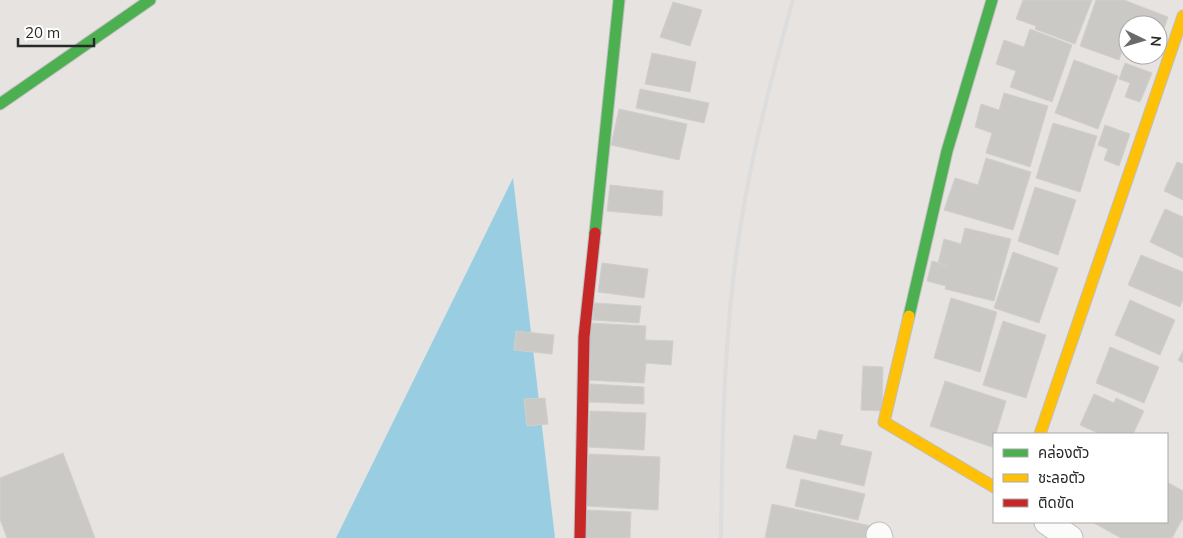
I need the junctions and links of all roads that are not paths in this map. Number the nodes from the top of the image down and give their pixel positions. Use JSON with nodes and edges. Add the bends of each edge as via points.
{"nodes":[{"id":1,"x":150,"y":0,"type":"edge"},
{"id":2,"x":619,"y":0,"type":"edge"},
{"id":3,"x":992,"y":0,"type":"edge"},
{"id":4,"x":1183,"y":16,"type":"edge"},
{"id":5,"x":0,"y":104,"type":"edge"},
{"id":6,"x":1040,"y":433,"type":"edge"},
{"id":7,"x":993,"y":486,"type":"edge"},
{"id":8,"x":1048,"y":523,"type":"edge"},
{"id":9,"x":580,"y":538,"type":"edge"},
{"id":10,"x":1070,"y":538,"type":"edge"}],
"edges":[{"from":1,"to":5,"type":"street"},
{"from":2,"to":9,"type":"street","via":[[584,336]]},
{"from":3,"to":7,"type":"street","via":[[947,151],[884,422]]},
{"from":4,"to":6,"type":"street"},
{"from":8,"to":10,"type":"street"}]}
